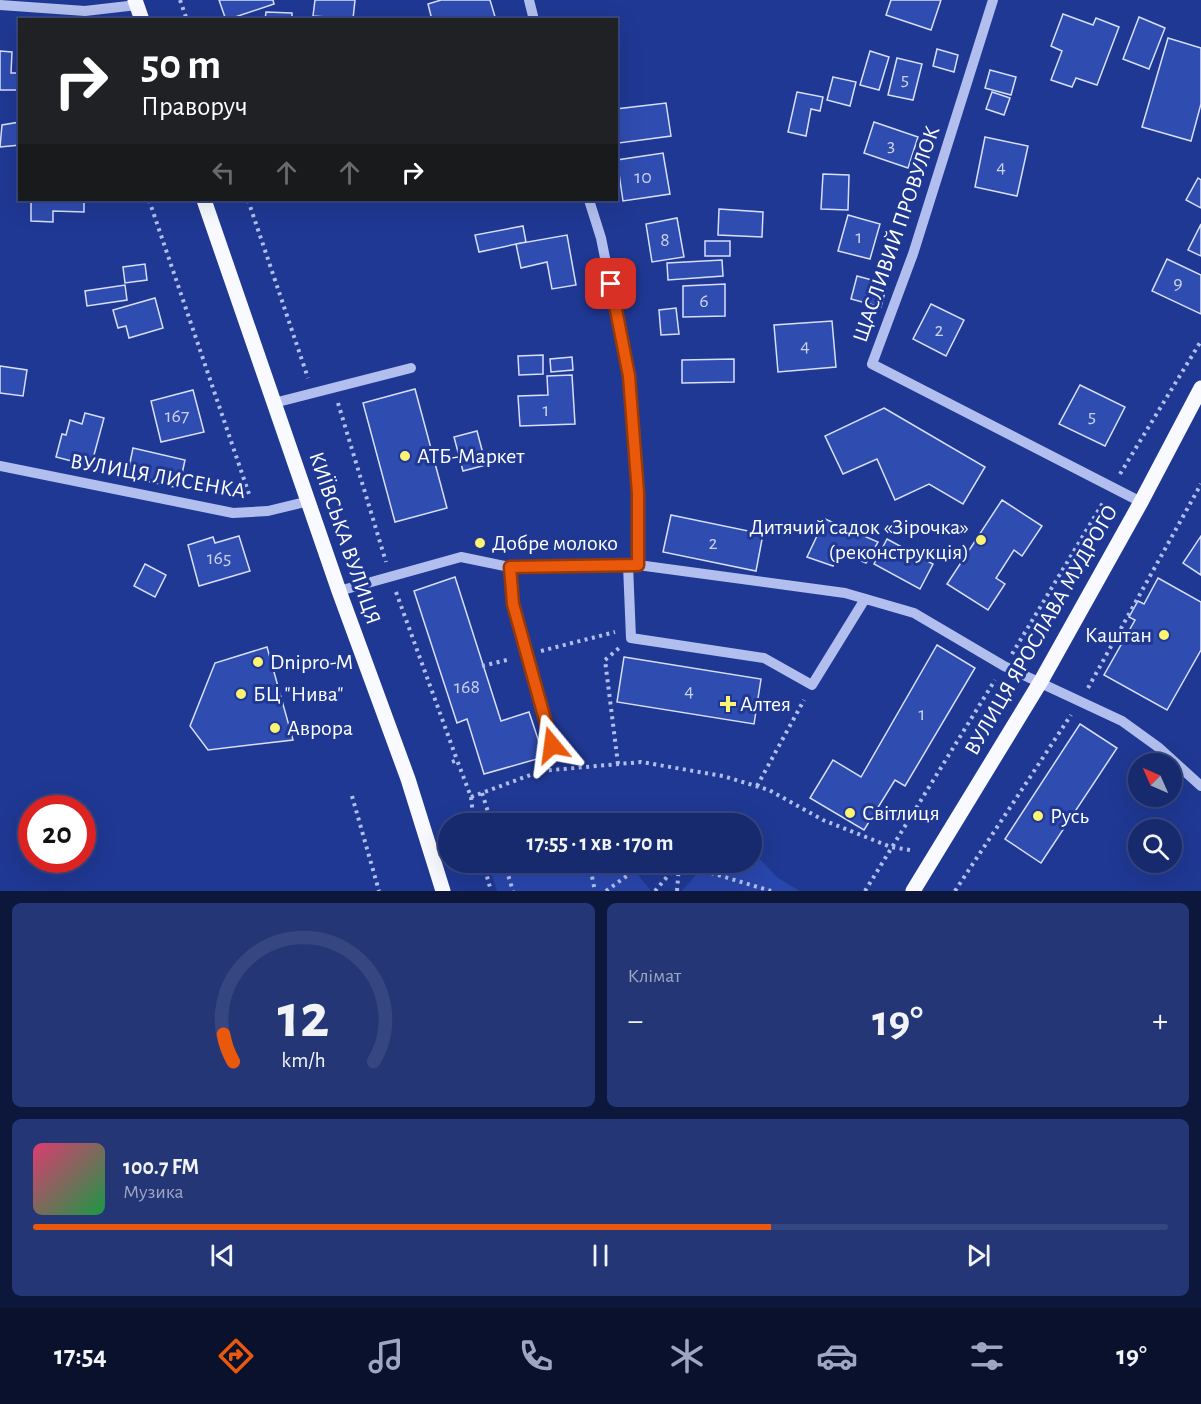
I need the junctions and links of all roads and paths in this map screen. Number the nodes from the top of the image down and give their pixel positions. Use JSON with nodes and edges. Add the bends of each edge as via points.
{"nodes":[{"id":1,"x":180,"y":0,"type":"edge"},
{"id":2,"x":529,"y":0,"type":"edge"},
{"id":3,"x":993,"y":0,"type":"edge"},
{"id":4,"x":0,"y":4,"type":"edge"},
{"id":5,"x":138,"y":8,"type":"edge"},
{"id":6,"x":186,"y":18,"type":"edge"},
{"id":7,"x":534,"y":18,"type":"edge"},
{"id":8,"x":149,"y":201,"type":"edge"},
{"id":9,"x":204,"y":201,"type":"edge"},
{"id":10,"x":248,"y":201,"type":"edge"},
{"id":11,"x":590,"y":201,"type":"edge"},
{"id":12,"x":1201,"y":341,"type":"edge"},
{"id":13,"x":411,"y":368,"type":"dead end"},
{"id":14,"x":1201,"y":388,"type":"edge"},
{"id":15,"x":313,"y":393,"type":"junction"},
{"id":16,"x":274,"y":403,"type":"junction"},
{"id":17,"x":0,"y":466,"type":"edge"},
{"id":18,"x":1112,"y":487,"type":"junction"},
{"id":19,"x":251,"y":499,"type":"dead end"},
{"id":20,"x":309,"y":501,"type":"junction"},
{"id":21,"x":1141,"y":502,"type":"junction"},
{"id":22,"x":633,"y":565,"type":"junction"},
{"id":23,"x":510,"y":567,"type":"junction"},
{"id":24,"x":339,"y":591,"type":"junction"},
{"id":25,"x":865,"y":599,"type":"junction"},
{"id":26,"x":631,"y":633,"type":"junction"},
{"id":27,"x":527,"y":655,"type":"junction"},
{"id":28,"x":482,"y":666,"type":"dead end"},
{"id":29,"x":1004,"y":666,"type":"junction"},
{"id":30,"x":1041,"y":681,"type":"junction"},
{"id":31,"x":812,"y":685,"type":"junction"},
{"id":32,"x":552,"y":745,"type":"dead end"},
{"id":33,"x":452,"y":762,"type":"dead end"},
{"id":34,"x":618,"y":764,"type":"junction"},
{"id":35,"x":1198,"y":785,"type":"edge"},
{"id":36,"x":757,"y":786,"type":"junction"},
{"id":37,"x":482,"y":793,"type":"junction"},
{"id":38,"x":1201,"y":793,"type":"edge"},
{"id":39,"x":352,"y":796,"type":"dead end"},
{"id":40,"x":471,"y":797,"type":"junction"},
{"id":41,"x":473,"y":813,"type":"edge"},
{"id":42,"x":488,"y":813,"type":"edge"},
{"id":43,"x":891,"y":847,"type":"junction"},
{"id":44,"x":910,"y":850,"type":"dead end"},
{"id":45,"x":486,"y":873,"type":"edge"},
{"id":46,"x":507,"y":873,"type":"edge"},
{"id":47,"x":591,"y":873,"type":"edge"},
{"id":48,"x":631,"y":873,"type":"edge"},
{"id":49,"x":669,"y":873,"type":"edge"},
{"id":50,"x":677,"y":873,"type":"edge"},
{"id":51,"x":711,"y":873,"type":"edge"},
{"id":52,"x":379,"y":891,"type":"edge"},
{"id":53,"x":443,"y":891,"type":"edge"},
{"id":54,"x":491,"y":891,"type":"edge"},
{"id":55,"x":513,"y":891,"type":"edge"},
{"id":56,"x":595,"y":891,"type":"edge"},
{"id":57,"x":606,"y":891,"type":"edge"},
{"id":58,"x":655,"y":891,"type":"edge"},
{"id":59,"x":677,"y":891,"type":"edge"},
{"id":60,"x":771,"y":891,"type":"edge"},
{"id":61,"x":865,"y":891,"type":"edge"},
{"id":62,"x":913,"y":891,"type":"edge"}],
"edges":[{"from":1,"to":6,"type":"path"},
{"from":2,"to":7,"type":"street"},
{"from":3,"to":18,"type":"street","name":"ЩАСЛИВИЙ ПРОВУЛОК","via":[[913,254],[872,364]]},
{"from":4,"to":5,"type":"street","via":[[85,11]]},
{"from":8,"to":19,"type":"path"},
{"from":9,"to":16,"type":"main road","name":"КИЇВСЬКА ВУЛИЦЯ"},
{"from":10,"to":15,"type":"path"},
{"from":11,"to":22,"type":"street","via":[[602,238],[629,376],[638,493]]},
{"from":12,"to":18,"type":"path"},
{"from":13,"to":15,"type":"street"},
{"from":14,"to":21,"type":"main road","name":"ВУЛИЦЯ ЯРОСЛАВА МУДРОГО"},
{"from":15,"to":16,"type":"street"},
{"from":16,"to":20,"type":"main road","name":"КИЇВСЬКА ВУЛИЦЯ"},
{"from":17,"to":20,"type":"street","name":"ВУЛИЦЯ ЛИСЕНКА","via":[[233,513],[268,512]]},
{"from":18,"to":21,"type":"street","name":"ЩАСЛИВИЙ ПРОВУЛОК"},
{"from":18,"to":29,"type":"path"},
{"from":20,"to":24,"type":"main road","name":"КИЇВСЬКА ВУЛИЦЯ"},
{"from":21,"to":30,"type":"main road","name":"ВУЛИЦЯ ЯРОСЛАВА МУДРОГО"},
{"from":22,"to":23,"type":"street"},
{"from":22,"to":25,"type":"street","via":[[845,593]]},
{"from":22,"to":26,"type":"street"},
{"from":23,"to":24,"type":"street","via":[[461,557]]},
{"from":23,"to":27,"type":"street","via":[[513,604]]},
{"from":24,"to":53,"type":"main road","name":"КИЇВСЬКА ВУЛИЦЯ","via":[[408,779]]},
{"from":25,"to":29,"type":"street","via":[[914,613]]},
{"from":25,"to":31,"type":"street"},
{"from":26,"to":27,"type":"path"},
{"from":26,"to":31,"type":"street","via":[[764,658]]},
{"from":26,"to":34,"type":"path","via":[[605,660]]},
{"from":27,"to":28,"type":"path"},
{"from":27,"to":32,"type":"street"},
{"from":29,"to":30,"type":"street"},
{"from":29,"to":43,"type":"path"},
{"from":30,"to":35,"type":"street","via":[[1122,721],[1158,747]]},
{"from":30,"to":62,"type":"main road","name":"ВУЛИЦЯ ЯРОСЛАВА МУДРОГО"},
{"from":31,"to":36,"type":"path"},
{"from":33,"to":40,"type":"path","via":[[457,760]]},
{"from":34,"to":36,"type":"path","via":[[641,762]]},
{"from":34,"to":37,"type":"path","via":[[541,771]]},
{"from":35,"to":38,"type":"street"},
{"from":36,"to":43,"type":"path","via":[[823,820]]},
{"from":37,"to":40,"type":"path"},
{"from":37,"to":42,"type":"path"},
{"from":39,"to":52,"type":"path"},
{"from":40,"to":41,"type":"path"},
{"from":43,"to":44,"type":"path"},
{"from":43,"to":61,"type":"path"},
{"from":45,"to":54,"type":"path"},
{"from":46,"to":55,"type":"path"},
{"from":47,"to":56,"type":"path"},
{"from":48,"to":57,"type":"path"},
{"from":49,"to":58,"type":"path"},
{"from":50,"to":59,"type":"path"},
{"from":51,"to":60,"type":"path"}]}
